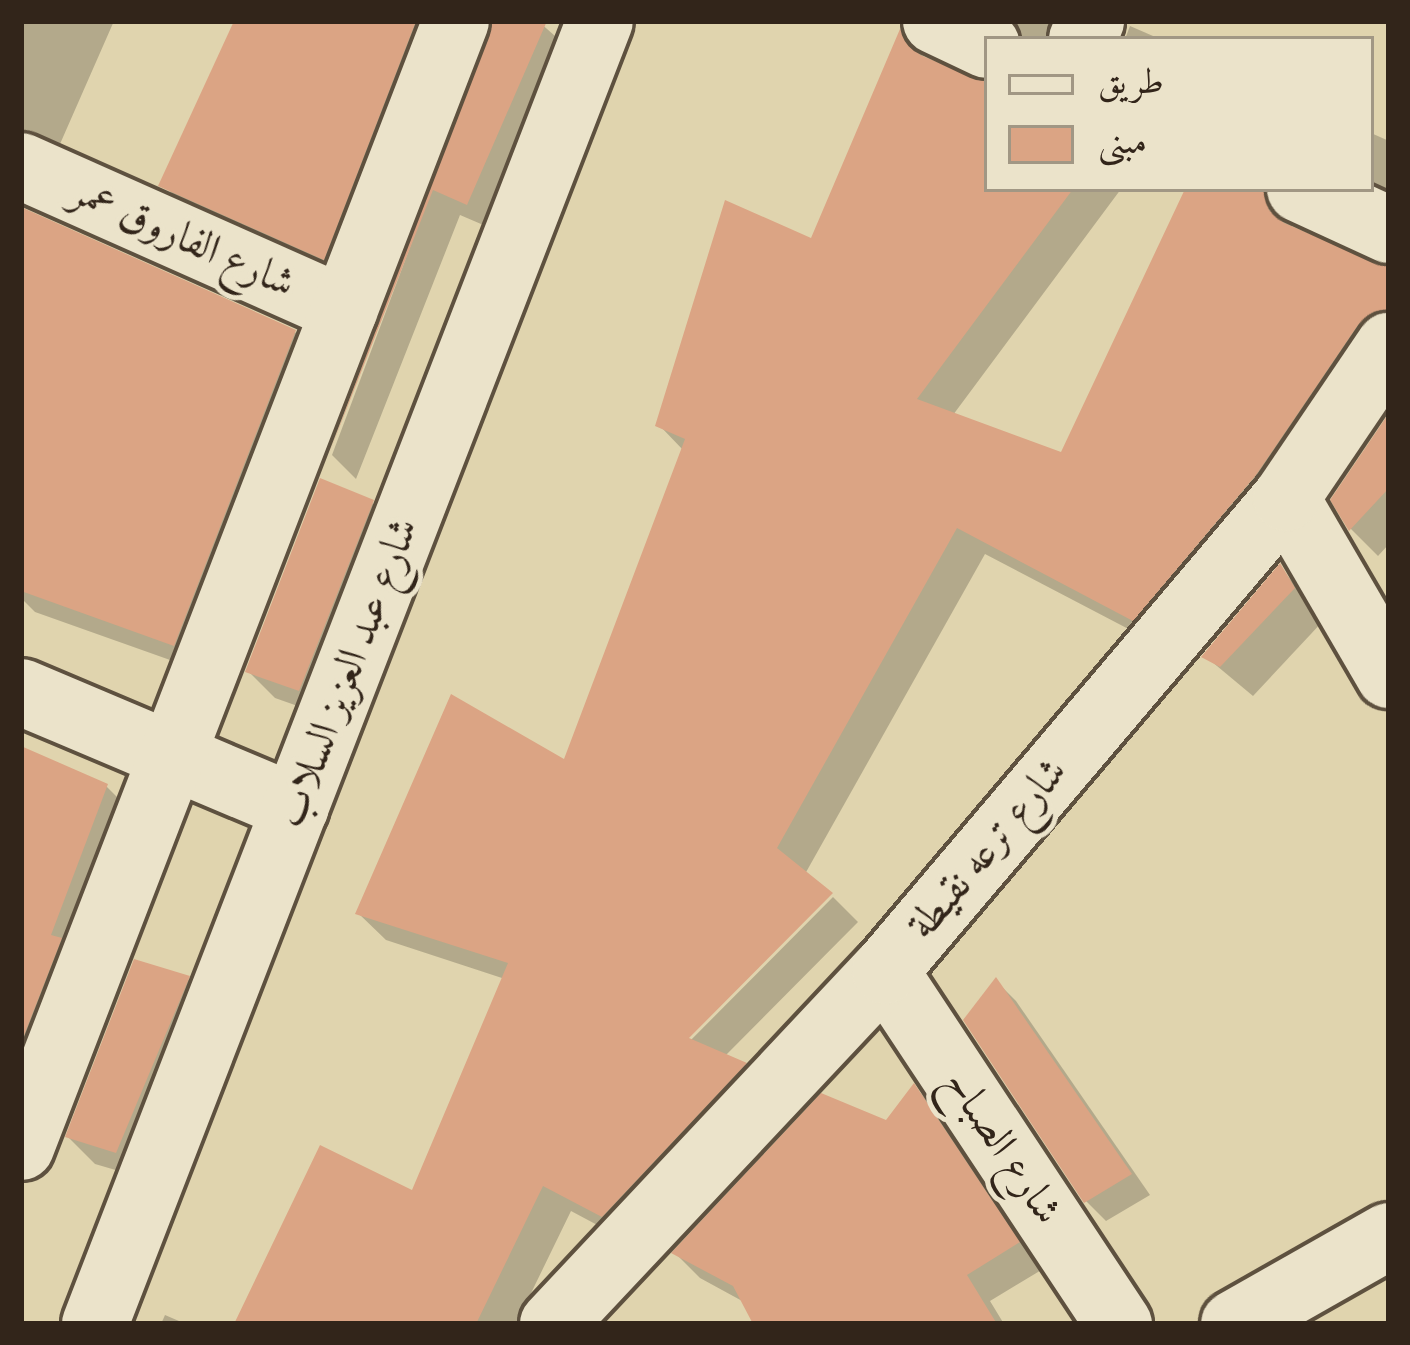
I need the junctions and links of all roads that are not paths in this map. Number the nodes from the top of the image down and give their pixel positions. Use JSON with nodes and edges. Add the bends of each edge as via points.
{"nodes":[{"id":1,"x":456,"y":21,"type":"edge"},
{"id":2,"x":600,"y":21,"type":"edge"},
{"id":3,"x":936,"y":21,"type":"edge"},
{"id":4,"x":984,"y":44,"type":"edge"},
{"id":5,"x":21,"y":166,"type":"edge"},
{"id":6,"x":1307,"y":192,"type":"edge"},
{"id":7,"x":1389,"y":230,"type":"edge"},
{"id":8,"x":344,"y":310,"type":"junction"},
{"id":9,"x":1389,"y":346,"type":"edge"},
{"id":10,"x":1286,"y":498,"type":"junction"},
{"id":11,"x":1389,"y":675,"type":"edge"},
{"id":12,"x":21,"y":692,"type":"edge"},
{"id":13,"x":172,"y":756,"type":"junction"},
{"id":14,"x":295,"y":808,"type":"junction"},
{"id":15,"x":885,"y":971,"type":"junction"},
{"id":16,"x":21,"y":1147,"type":"edge"},
{"id":17,"x":1389,"y":1236,"type":"edge"},
{"id":18,"x":578,"y":1314,"type":"edge"},
{"id":19,"x":95,"y":1324,"type":"edge"},
{"id":20,"x":1119,"y":1324,"type":"edge"},
{"id":21,"x":1234,"y":1324,"type":"edge"}],
"edges":[{"from":1,"to":8,"type":"street"},
{"from":2,"to":14,"type":"street","name":"شارع عبد العزيز السلاب"},
{"from":3,"to":4,"type":"street"},
{"from":5,"to":8,"type":"street","name":"شارع الفاروق عمر"},
{"from":6,"to":7,"type":"street"},
{"from":8,"to":13,"type":"street"},
{"from":9,"to":10,"type":"street","name":"شارع ترعه نقيطة"},
{"from":10,"to":11,"type":"street"},
{"from":10,"to":15,"type":"street","name":"شارع ترعه نقيطة"},
{"from":12,"to":13,"type":"street"},
{"from":13,"to":14,"type":"street"},
{"from":13,"to":16,"type":"street"},
{"from":14,"to":19,"type":"street","name":"شارع عبد العزيز السلاب"},
{"from":15,"to":18,"type":"street","name":"شارع ترعه نقيطة"},
{"from":15,"to":20,"type":"street","name":"شارع الصباح"},
{"from":17,"to":21,"type":"street"}]}
